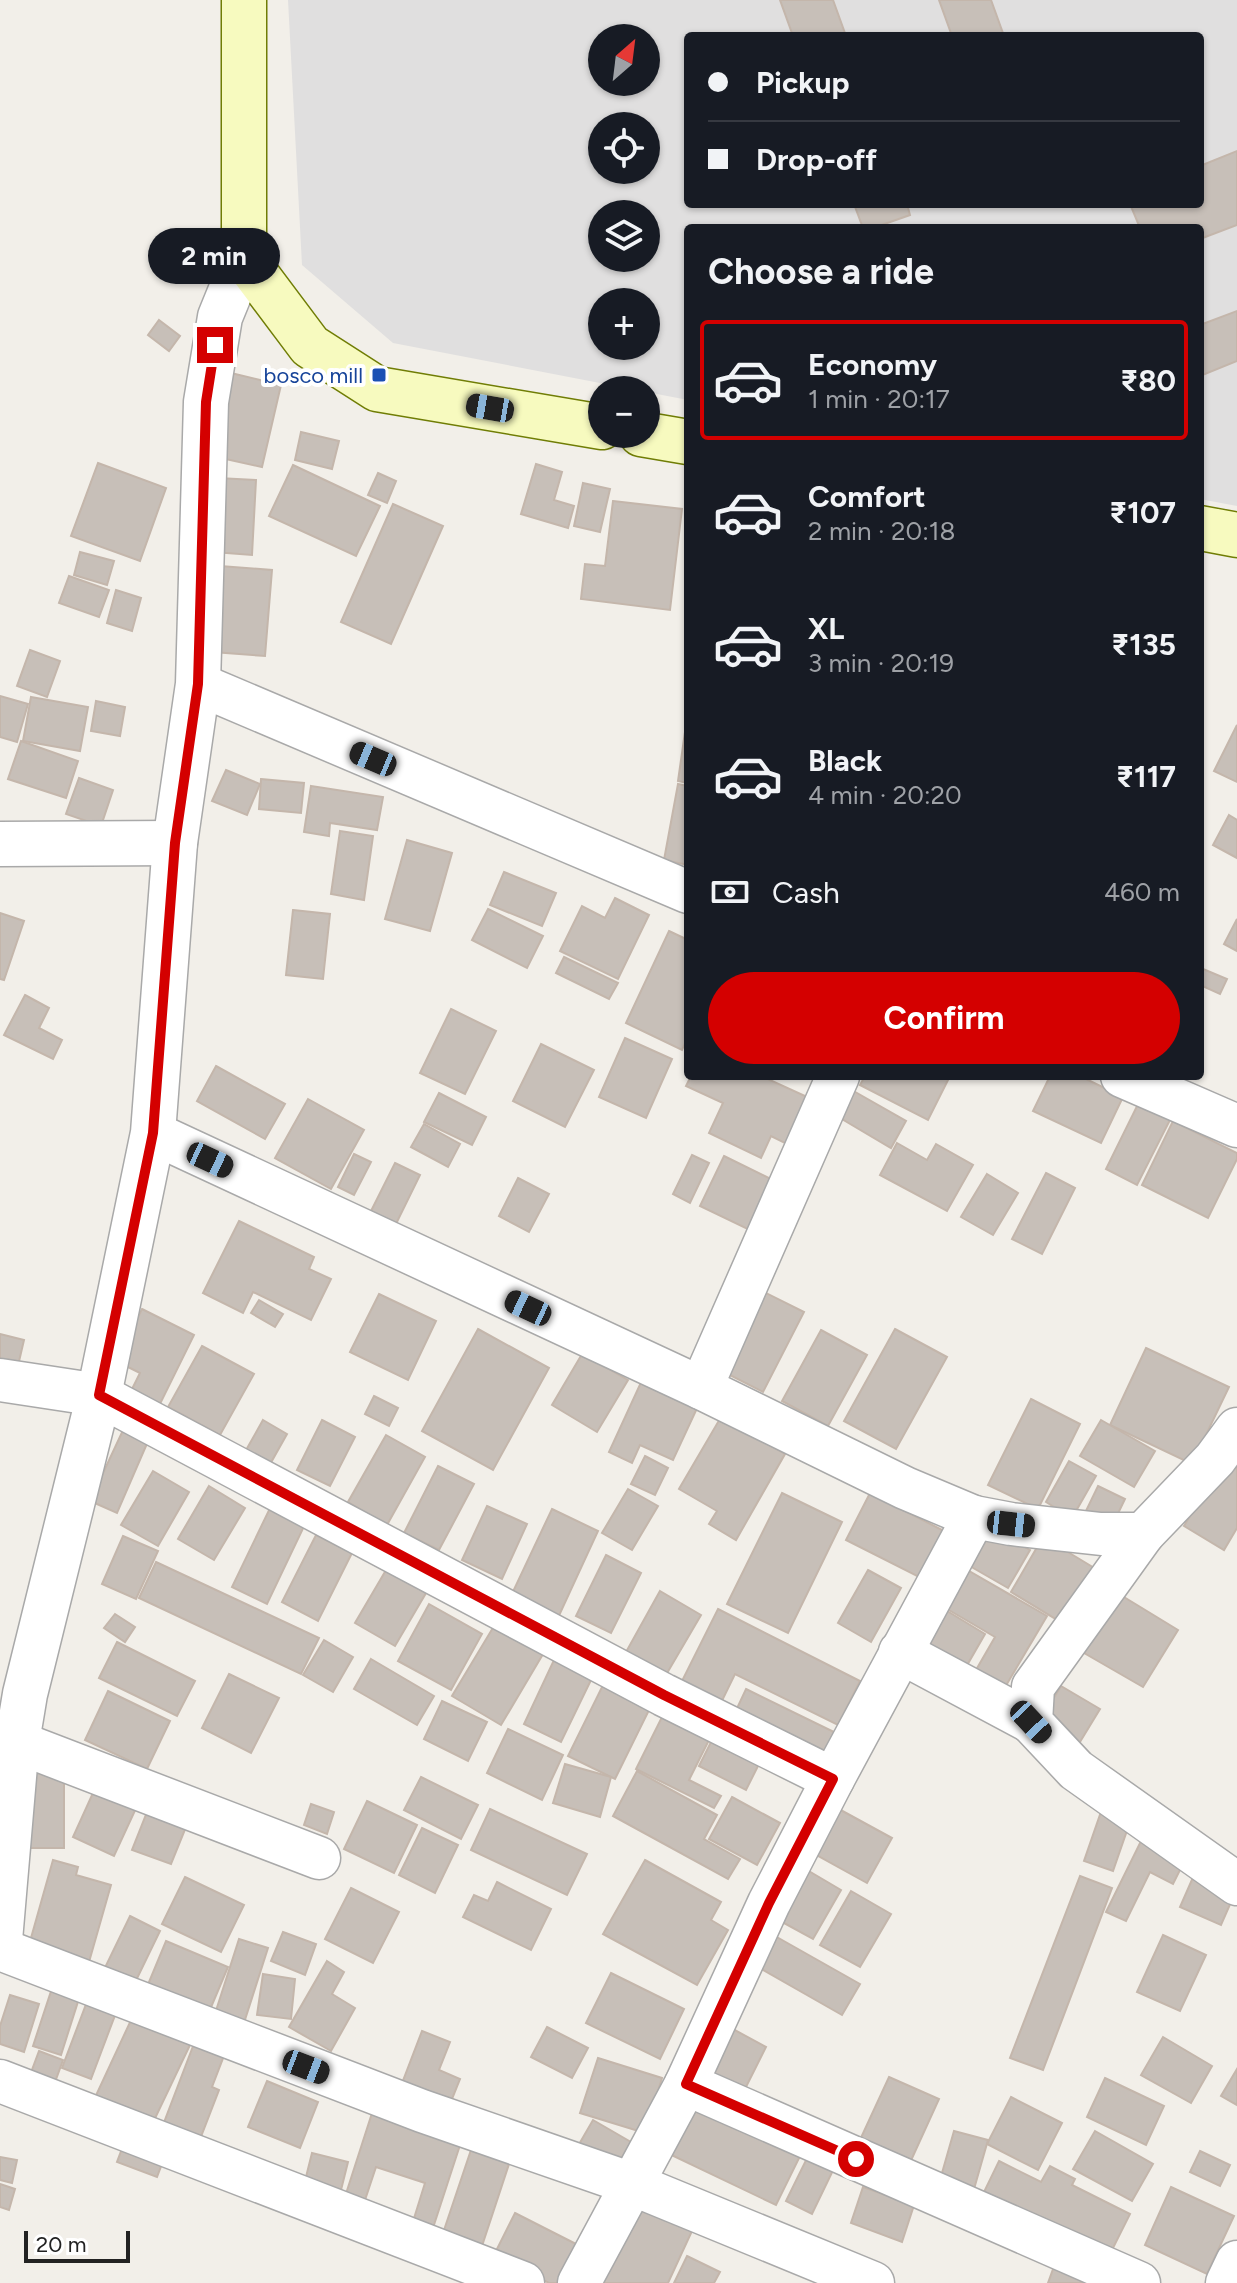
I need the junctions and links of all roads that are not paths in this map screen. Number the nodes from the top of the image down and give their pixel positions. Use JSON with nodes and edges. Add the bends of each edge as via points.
{"nodes":[{"id":1,"x":244,"y":0,"type":"edge"},
{"id":2,"x":244,"y":258,"type":"junction"},
{"id":3,"x":588,"y":425,"type":"edge"},
{"id":4,"x":660,"y":437,"type":"edge"},
{"id":5,"x":684,"y":441,"type":"edge"},
{"id":6,"x":1204,"y":529,"type":"edge"},
{"id":7,"x":1237,"y":535,"type":"edge"},
{"id":8,"x":198,"y":684,"type":"junction"},
{"id":9,"x":175,"y":843,"type":"junction"},
{"id":10,"x":0,"y":844,"type":"edge"},
{"id":11,"x":684,"y":890,"type":"edge"},
{"id":12,"x":836,"y":1080,"type":"edge"},
{"id":13,"x":1131,"y":1080,"type":"edge"},
{"id":14,"x":1237,"y":1126,"type":"edge"},
{"id":15,"x":153,"y":1133,"type":"junction"},
{"id":16,"x":0,"y":1380,"type":"edge"},
{"id":17,"x":701,"y":1388,"type":"junction"},
{"id":18,"x":99,"y":1395,"type":"junction"},
{"id":19,"x":1237,"y":1429,"type":"edge"},
{"id":20,"x":974,"y":1517,"type":"junction"},
{"id":21,"x":1143,"y":1534,"type":"junction"},
{"id":22,"x":900,"y":1652,"type":"junction"},
{"id":23,"x":1031,"y":1722,"type":"junction"},
{"id":24,"x":10,"y":1757,"type":"edge"},
{"id":25,"x":833,"y":1779,"type":"junction"},
{"id":26,"x":319,"y":1858,"type":"dead end"},
{"id":27,"x":1237,"y":1884,"type":"edge"},
{"id":28,"x":0,"y":1940,"type":"edge"},
{"id":29,"x":0,"y":1949,"type":"edge"},
{"id":30,"x":0,"y":2081,"type":"edge"},
{"id":31,"x":686,"y":2084,"type":"junction"},
{"id":32,"x":632,"y":2184,"type":"junction"},
{"id":33,"x":1237,"y":2262,"type":"edge"},
{"id":34,"x":523,"y":2283,"type":"edge"},
{"id":35,"x":579,"y":2283,"type":"edge"},
{"id":36,"x":873,"y":2283,"type":"edge"},
{"id":37,"x":1139,"y":2283,"type":"edge"},
{"id":38,"x":1227,"y":2283,"type":"edge"}],
"edges":[{"from":1,"to":2,"type":"main road"},
{"from":2,"to":3,"type":"main road","via":[[310,346],[377,389]]},
{"from":2,"to":8,"type":"street","via":[[220,317],[206,402]]},
{"from":4,"to":5,"type":"main road"},
{"from":6,"to":7,"type":"main road"},
{"from":8,"to":9,"type":"street"},
{"from":8,"to":11,"type":"street"},
{"from":9,"to":10,"type":"street"},
{"from":9,"to":15,"type":"street"},
{"from":12,"to":17,"type":"street"},
{"from":13,"to":14,"type":"street"},
{"from":15,"to":17,"type":"street"},
{"from":15,"to":18,"type":"street"},
{"from":16,"to":18,"type":"street"},
{"from":17,"to":20,"type":"street"},
{"from":18,"to":24,"type":"street"},
{"from":18,"to":25,"type":"street"},
{"from":19,"to":21,"type":"street"},
{"from":20,"to":21,"type":"street","via":[[1101,1534]]},
{"from":20,"to":22,"type":"street"},
{"from":21,"to":23,"type":"street","via":[[1033,1687]]},
{"from":22,"to":23,"type":"street"},
{"from":22,"to":25,"type":"street"},
{"from":23,"to":27,"type":"street","via":[[1076,1770]]},
{"from":24,"to":26,"type":"street"},
{"from":24,"to":28,"type":"street"},
{"from":25,"to":31,"type":"street"},
{"from":29,"to":32,"type":"street","via":[[422,2111]]},
{"from":30,"to":34,"type":"street"},
{"from":31,"to":32,"type":"street"},
{"from":31,"to":37,"type":"street"},
{"from":32,"to":35,"type":"street"},
{"from":32,"to":36,"type":"street"},
{"from":33,"to":38,"type":"street"}]}
